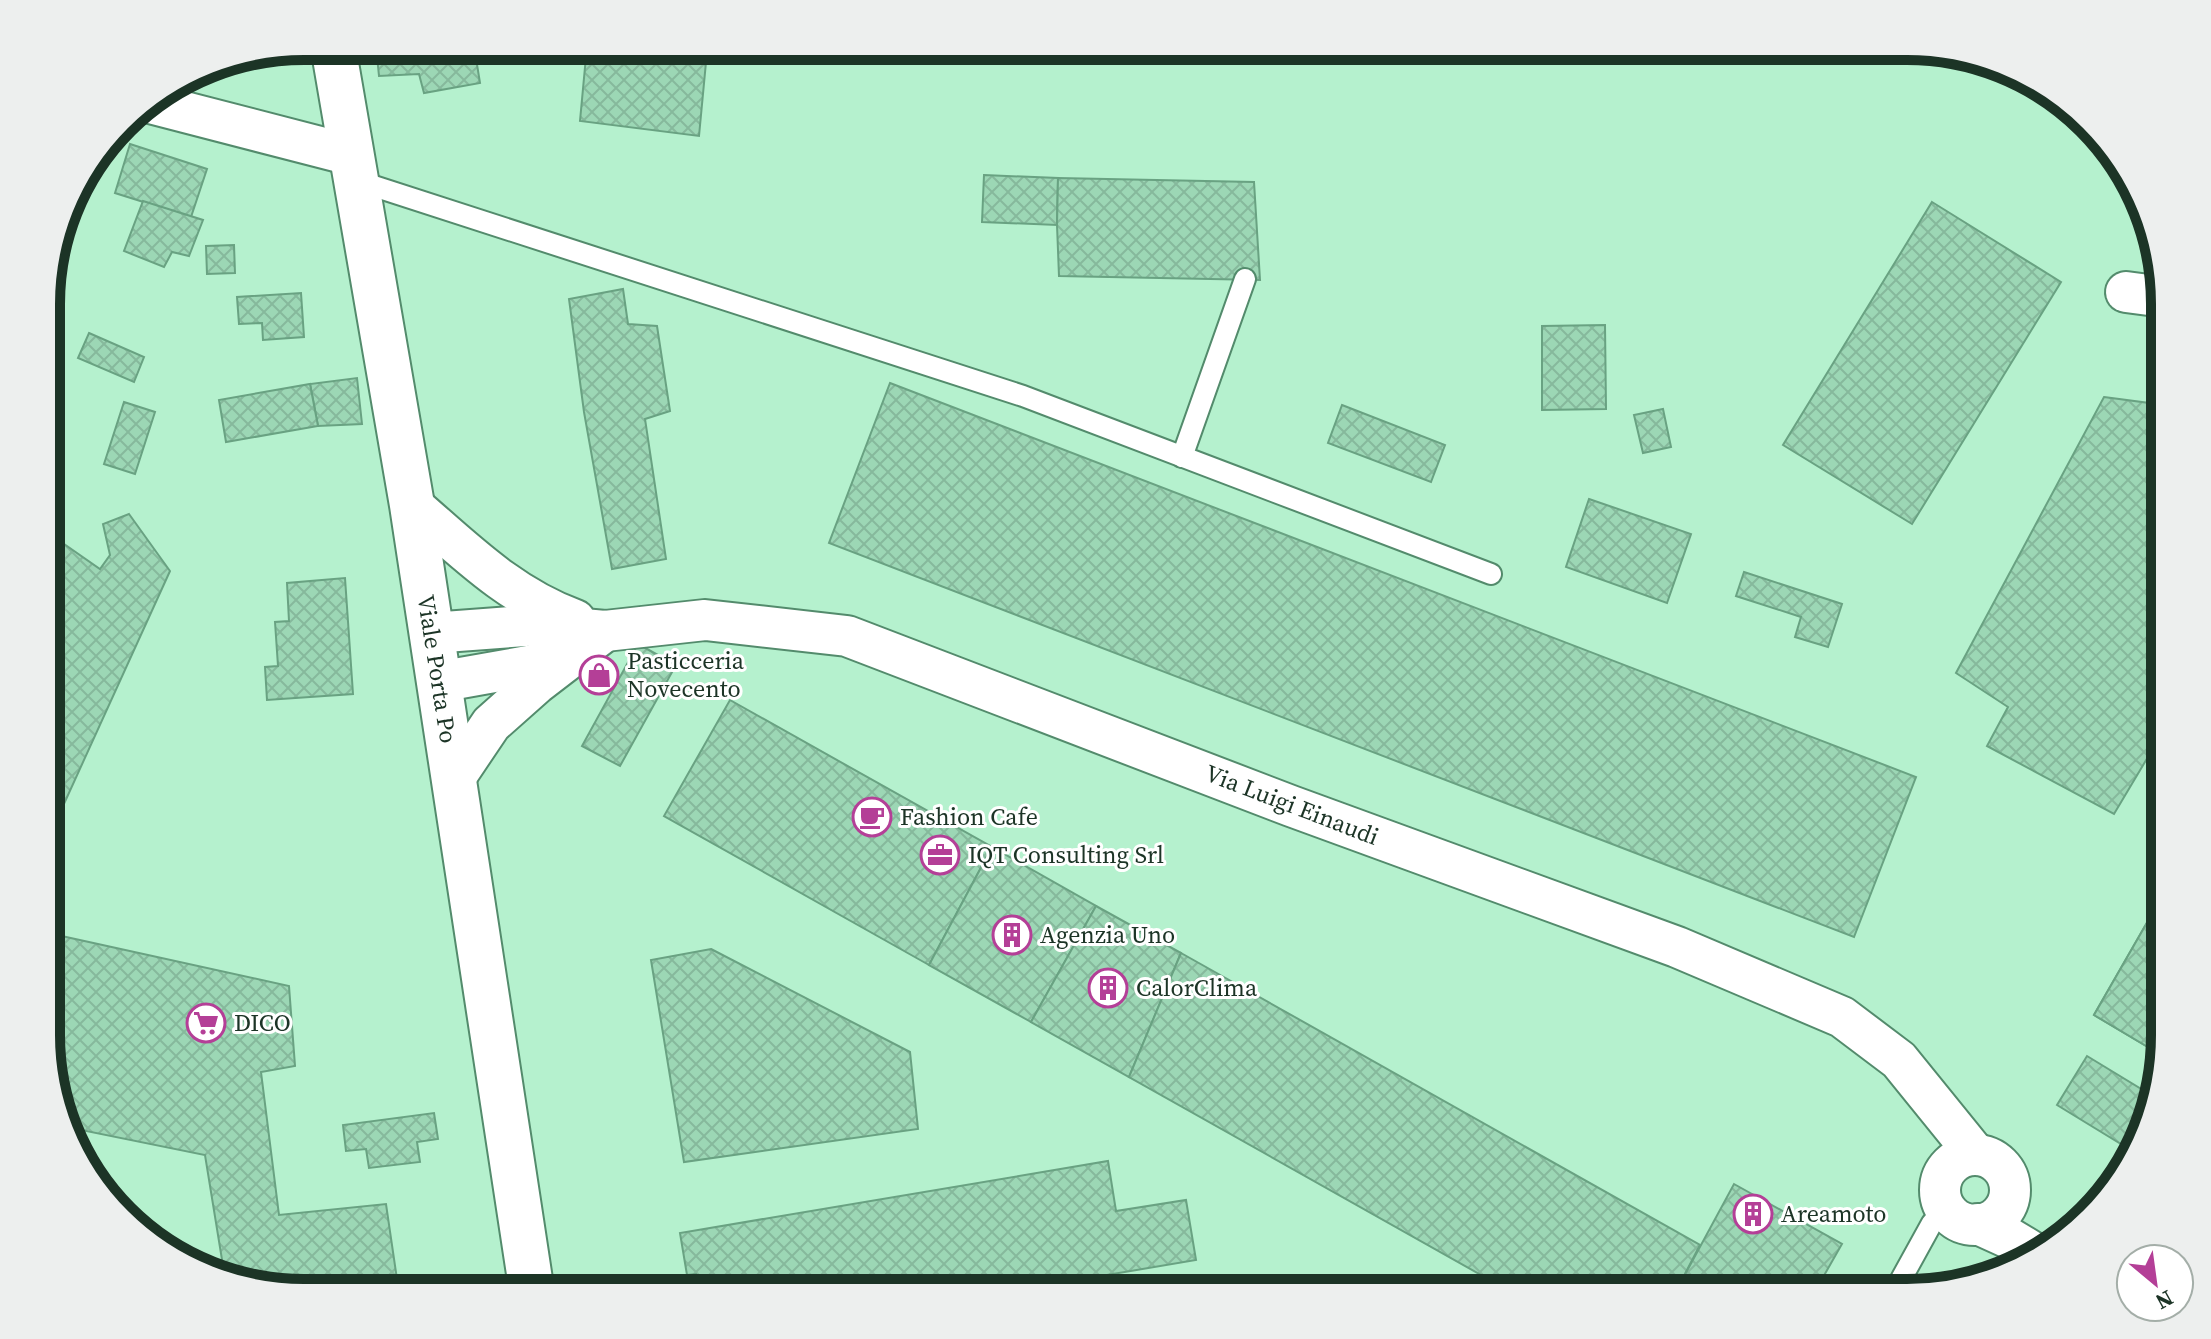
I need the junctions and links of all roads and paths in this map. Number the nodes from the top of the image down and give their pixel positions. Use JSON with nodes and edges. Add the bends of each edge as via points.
{"nodes":[{"id":1,"x":335,"y":60,"type":"edge"},
{"id":2,"x":161,"y":107,"type":"edge"},
{"id":3,"x":353,"y":168,"type":"junction"},
{"id":4,"x":1245,"y":279,"type":"dead end"},
{"id":5,"x":1182,"y":457,"type":"junction"},
{"id":6,"x":412,"y":505,"type":"junction"},
{"id":7,"x":1491,"y":574,"type":"dead end"},
{"id":8,"x":605,"y":631,"type":"junction"},
{"id":9,"x":431,"y":633,"type":"junction"},
{"id":10,"x":438,"y":682,"type":"junction"},
{"id":11,"x":454,"y":779,"type":"junction"},
{"id":12,"x":1960,"y":1164,"type":"junction"},
{"id":13,"x":1997,"y":1229,"type":"edge"},
{"id":14,"x":1902,"y":1278,"type":"edge"},
{"id":15,"x":530,"y":1279,"type":"edge"}],
"edges":[{"from":1,"to":3,"type":"main road","name":"Viale Porta Po"},
{"from":2,"to":3,"type":"street"},
{"from":3,"to":5,"type":"lane","via":[[1023,396]]},
{"from":3,"to":6,"type":"main road","name":"Viale Porta Po"},
{"from":4,"to":5,"type":"lane"},
{"from":5,"to":7,"type":"lane"},
{"from":6,"to":8,"type":"street","name":"Via Luigi Einaudi","via":[[501,583],[545,609]]},
{"from":6,"to":9,"type":"main road","name":"Viale Porta Po"},
{"from":8,"to":9,"type":"street","name":"Via Luigi Einaudi","via":[[539,625]]},
{"from":8,"to":10,"type":"street","name":"Via Luigi Einaudi","via":[[534,665]]},
{"from":8,"to":11,"type":"street","via":[[491,724]]},
{"from":8,"to":12,"type":"street","name":"Via Luigi Einaudi","via":[[705,620],[847,636],[1677,947],[1842,1017],[1899,1060],[1936,1107]]},
{"from":9,"to":10,"type":"main road","name":"Viale Porta Po"},
{"from":10,"to":11,"type":"main road","name":"Viale Porta Po"},
{"from":11,"to":15,"type":"main road","name":"Viale Porta Po"},
{"from":12,"to":13,"type":"street","via":[[1940,1185],[1941,1197]]},
{"from":12,"to":13,"type":"street","via":[[1995,1161],[2008,1178],[2009,1199]]},
{"from":13,"to":14,"type":"lane","via":[[1932,1223]]}]}
